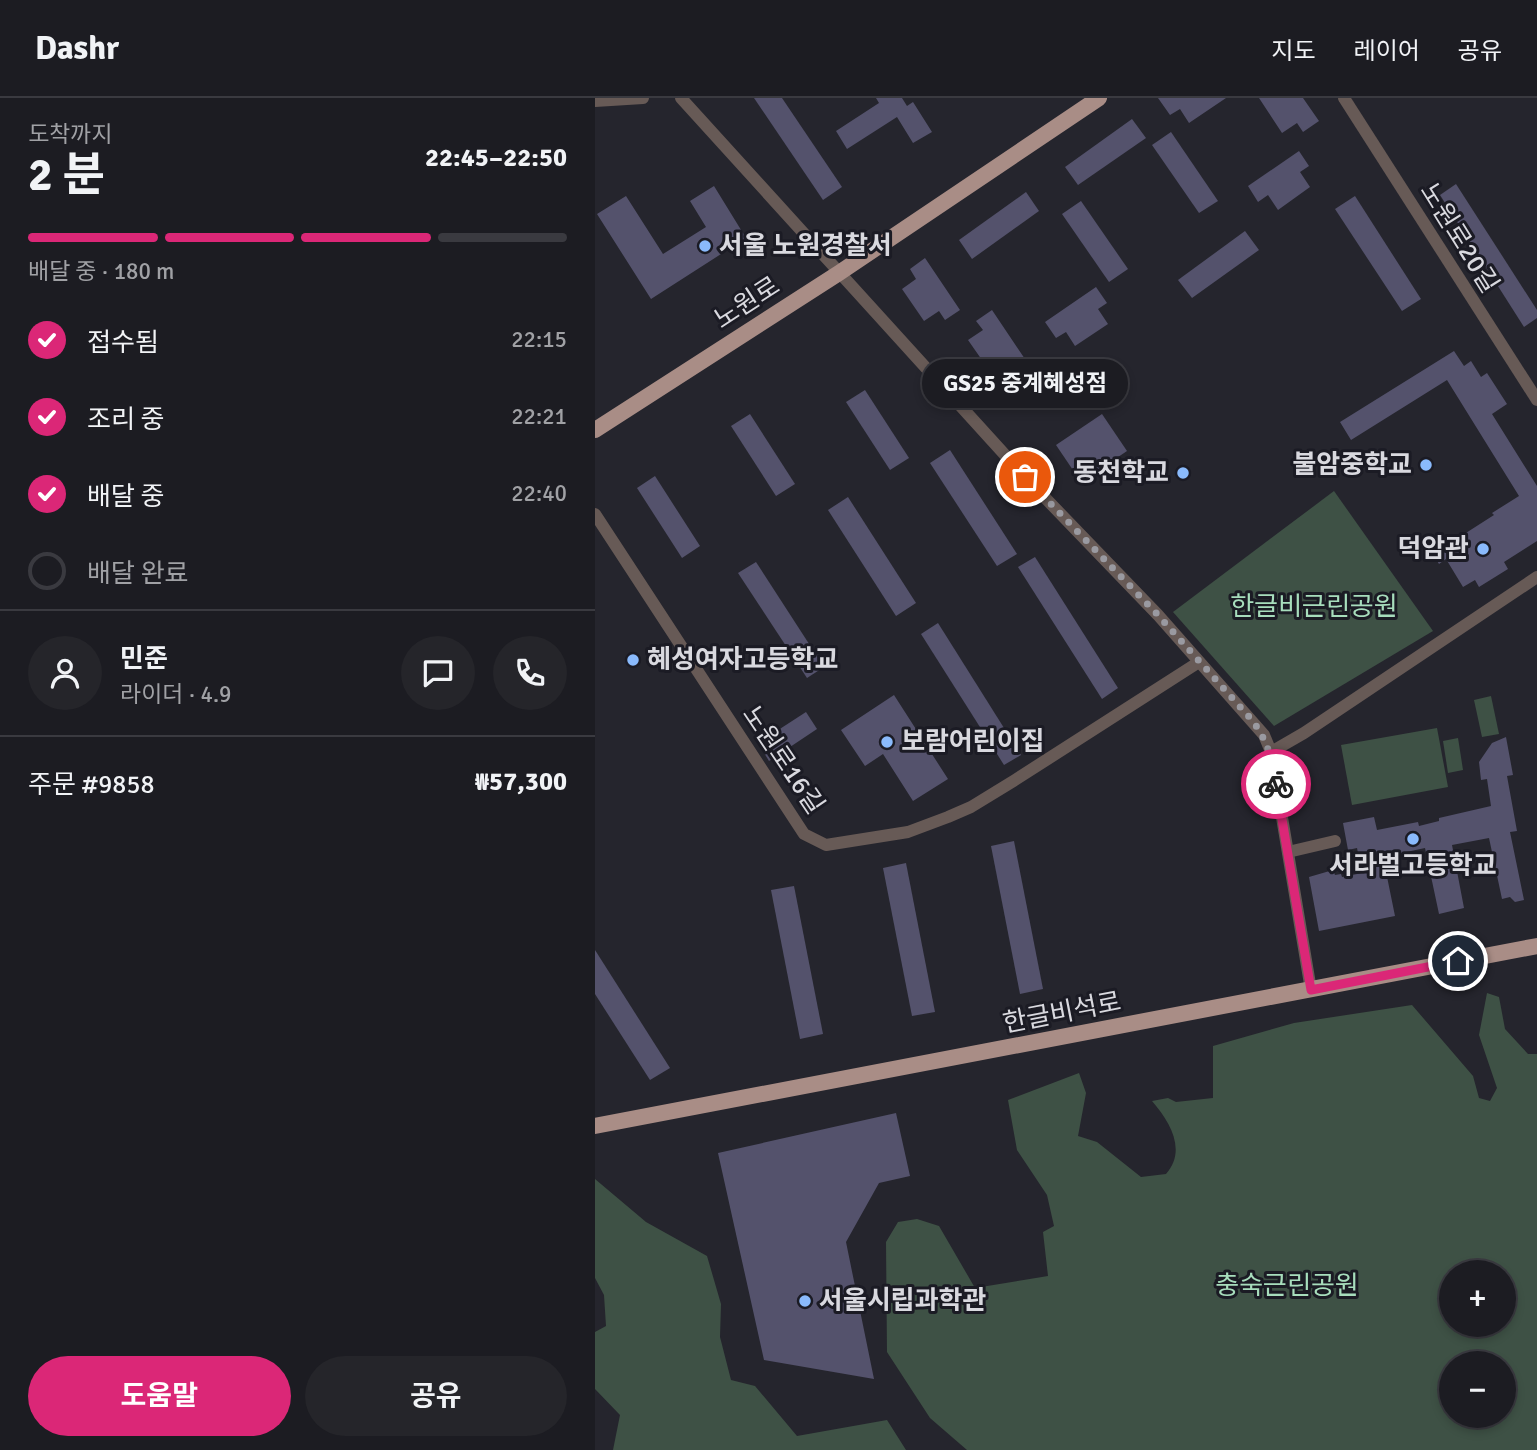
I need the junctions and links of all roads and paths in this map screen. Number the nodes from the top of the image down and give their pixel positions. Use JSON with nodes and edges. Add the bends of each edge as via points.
{"nodes":[{"id":1,"x":643,"y":98,"type":"edge"},
{"id":2,"x":681,"y":98,"type":"edge"},
{"id":3,"x":1099,"y":98,"type":"edge"},
{"id":4,"x":1344,"y":98,"type":"edge"},
{"id":5,"x":595,"y":101,"type":"edge"},
{"id":6,"x":839,"y":273,"type":"junction"},
{"id":7,"x":1537,"y":400,"type":"edge"},
{"id":8,"x":595,"y":430,"type":"edge"},
{"id":9,"x":595,"y":514,"type":"edge"},
{"id":10,"x":1537,"y":577,"type":"edge"},
{"id":11,"x":1199,"y":662,"type":"junction"},
{"id":12,"x":1271,"y":752,"type":"junction"},
{"id":13,"x":1335,"y":841,"type":"dead end"},
{"id":14,"x":1288,"y":852,"type":"junction"},
{"id":15,"x":1537,"y":946,"type":"edge"},
{"id":16,"x":1311,"y":990,"type":"junction"},
{"id":17,"x":595,"y":1126,"type":"edge"}],
"edges":[{"from":1,"to":5,"type":"street"},
{"from":2,"to":6,"type":"street"},
{"from":3,"to":6,"type":"main road","name":"노원로"},
{"from":4,"to":7,"type":"street","name":"노원로20길"},
{"from":6,"to":8,"type":"main road","name":"노원로"},
{"from":6,"to":11,"type":"street"},
{"from":9,"to":11,"type":"street","name":"노원로16길","via":[[804,834],[826,845],[908,832],[971,807]]},
{"from":10,"to":12,"type":"street"},
{"from":11,"to":12,"type":"street","via":[[1264,735]]},
{"from":12,"to":14,"type":"street"},
{"from":13,"to":14,"type":"street"},
{"from":14,"to":16,"type":"street"},
{"from":15,"to":16,"type":"main road","name":"한글비석로"},
{"from":16,"to":17,"type":"main road","name":"한글비석로"}]}
